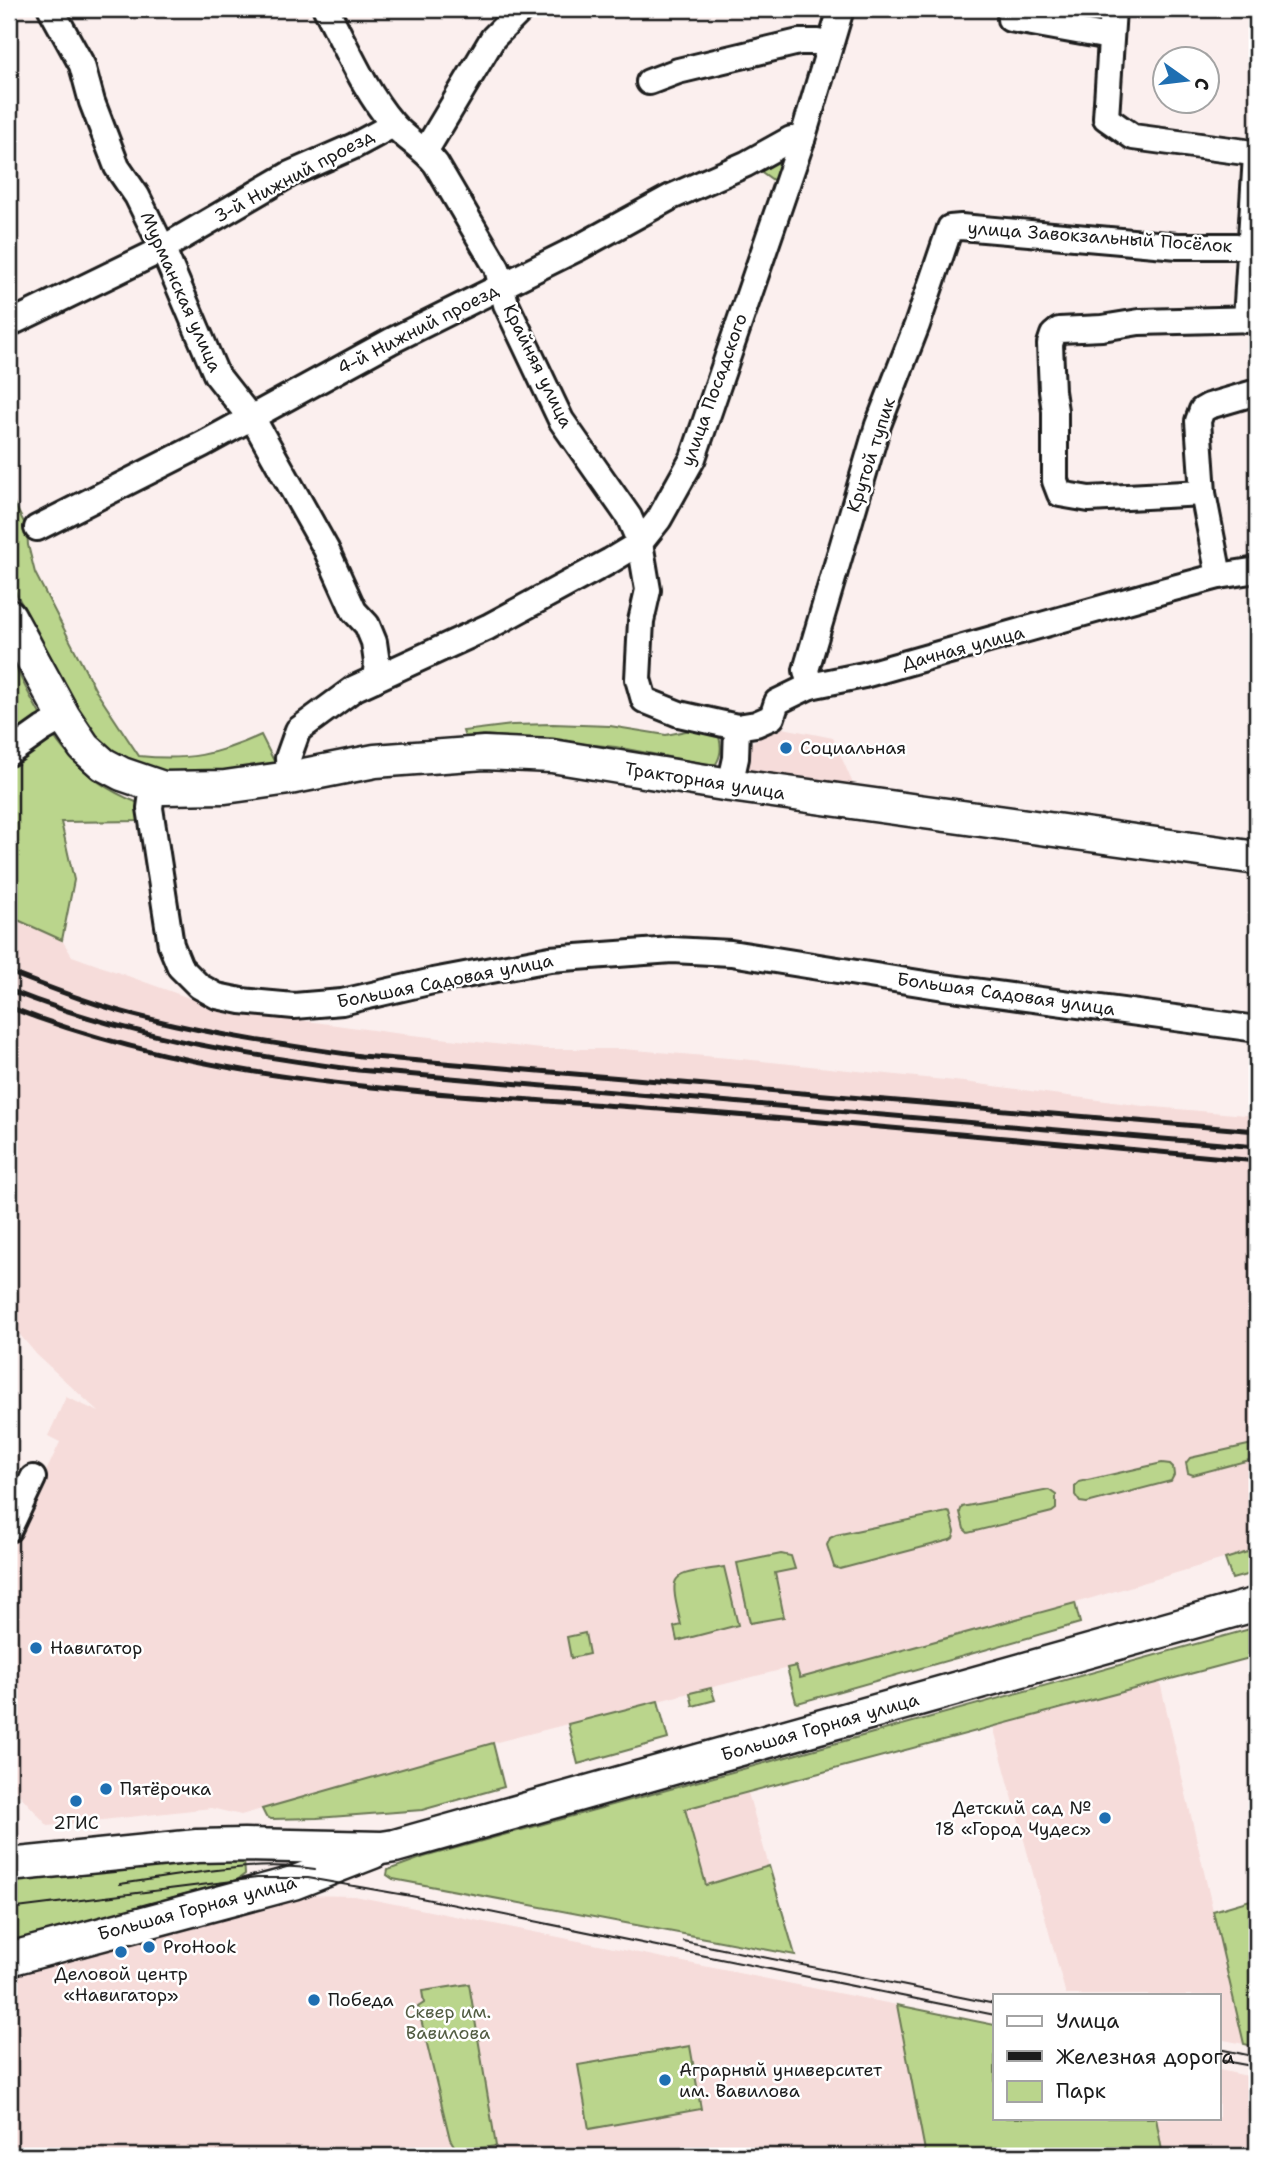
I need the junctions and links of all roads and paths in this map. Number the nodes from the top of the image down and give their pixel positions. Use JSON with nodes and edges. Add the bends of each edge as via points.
{"nodes":[{"id":1,"x":51,"y":9,"type":"edge"},
{"id":2,"x":326,"y":9,"type":"edge"},
{"id":3,"x":522,"y":9,"type":"edge"},
{"id":4,"x":841,"y":9,"type":"edge"},
{"id":5,"x":1113,"y":9,"type":"edge"},
{"id":6,"x":1010,"y":19,"type":"dead end"},
{"id":7,"x":1110,"y":37,"type":"junction"},
{"id":8,"x":829,"y":45,"type":"junction"},
{"id":9,"x":649,"y":82,"type":"dead end"},
{"id":10,"x":393,"y":125,"type":"junction"},
{"id":11,"x":802,"y":140,"type":"junction"},
{"id":12,"x":426,"y":150,"type":"junction"},
{"id":13,"x":1256,"y":155,"type":"edge"},
{"id":14,"x":950,"y":228,"type":"joint"},
{"id":15,"x":162,"y":247,"type":"junction"},
{"id":16,"x":1254,"y":248,"type":"edge"},
{"id":17,"x":502,"y":286,"type":"junction"},
{"id":18,"x":1252,"y":320,"type":"edge"},
{"id":19,"x":9,"y":324,"type":"edge"},
{"id":20,"x":1257,"y":392,"type":"edge"},
{"id":21,"x":249,"y":417,"type":"junction"},
{"id":22,"x":1203,"y":493,"type":"junction"},
{"id":23,"x":37,"y":528,"type":"dead end"},
{"id":24,"x":640,"y":543,"type":"junction"},
{"id":25,"x":1257,"y":570,"type":"edge"},
{"id":26,"x":1219,"y":576,"type":"junction"},
{"id":27,"x":9,"y":615,"type":"edge"},
{"id":28,"x":374,"y":679,"type":"junction"},
{"id":29,"x":810,"y":686,"type":"junction"},
{"id":30,"x":64,"y":717,"type":"junction"},
{"id":31,"x":737,"y":727,"type":"junction"},
{"id":32,"x":9,"y":753,"type":"edge"},
{"id":33,"x":289,"y":778,"type":"junction"},
{"id":34,"x":730,"y":785,"type":"junction"},
{"id":35,"x":153,"y":786,"type":"junction"},
{"id":36,"x":1257,"y":858,"type":"edge"},
{"id":37,"x":1257,"y":1029,"type":"edge"},
{"id":38,"x":33,"y":1478,"type":"dead end"},
{"id":39,"x":9,"y":1529,"type":"edge"},
{"id":40,"x":1257,"y":1604,"type":"edge"},
{"id":41,"x":244,"y":1845,"type":"junction"},
{"id":42,"x":382,"y":1848,"type":"junction"},
{"id":43,"x":9,"y":1865,"type":"edge"},
{"id":44,"x":247,"y":1896,"type":"junction"},
{"id":45,"x":9,"y":1959,"type":"edge"}],
"edges":[{"from":1,"to":15,"type":"street","name":"Мурманская улица","via":[[82,65],[117,167]]},
{"from":2,"to":10,"type":"street","name":"Крайняя улица"},
{"from":3,"to":12,"type":"street","via":[[493,38]]},
{"from":4,"to":8,"type":"street","name":"улица Посадского"},
{"from":5,"to":7,"type":"street","name":"улица Завокзальный Посёлок"},
{"from":6,"to":7,"type":"street"},
{"from":7,"to":13,"type":"street","name":"улица Завокзальный Посёлок","via":[[1106,118],[1133,137]]},
{"from":8,"to":9,"type":"street","via":[[799,41]]},
{"from":8,"to":11,"type":"street","name":"улица Посадского"},
{"from":10,"to":12,"type":"street","name":"Крайняя улица"},
{"from":10,"to":15,"type":"street","name":"3-й Нижний проезд","via":[[290,174]]},
{"from":11,"to":17,"type":"street","name":"4-й Нижний проезд","via":[[791,139],[671,197]]},
{"from":11,"to":24,"type":"street","name":"улица Посадского","via":[[693,458]]},
{"from":12,"to":17,"type":"street","name":"Крайняя улица","via":[[497,268]]},
{"from":13,"to":16,"type":"street","name":"улица Завокзальный Посёлок"},
{"from":14,"to":16,"type":"street","name":"улица Завокзальный Посёлок"},
{"from":14,"to":29,"type":"street","name":"Крутой тупик","via":[[878,425],[806,670]]},
{"from":15,"to":19,"type":"street","name":"3-й Нижний проезд"},
{"from":15,"to":21,"type":"street","name":"Мурманская улица","via":[[216,374]]},
{"from":16,"to":18,"type":"street","name":"улица Завокзальный Посёлок"},
{"from":17,"to":21,"type":"street","name":"4-й Нижний проезд"},
{"from":17,"to":24,"type":"street","name":"Крайняя улица","via":[[506,304],[561,420],[629,517]]},
{"from":18,"to":22,"type":"street","name":"улица Завокзальный Посёлок","via":[[1139,322],[1059,330],[1050,344],[1055,481],[1060,494],[1089,499]]},
{"from":20,"to":22,"type":"street","via":[[1202,411],[1198,421]]},
{"from":21,"to":23,"type":"street","name":"4-й Нижний проезд"},
{"from":21,"to":28,"type":"street","name":"Мурманская улица","via":[[300,499],[354,611],[367,625],[377,663]]},
{"from":22,"to":26,"type":"street"},
{"from":24,"to":28,"type":"street","name":"улица Посадского","via":[[488,626]]},
{"from":24,"to":31,"type":"street","name":"Крайняя улица","via":[[648,590],[638,679],[644,700],[679,714]]},
{"from":25,"to":26,"type":"street","name":"Дачная улица"},
{"from":26,"to":29,"type":"street","name":"Дачная улица"},
{"from":27,"to":30,"type":"main road"},
{"from":28,"to":33,"type":"street","name":"улица Посадского","via":[[298,730],[288,758]]},
{"from":29,"to":31,"type":"street","name":"Дачная улица","via":[[777,702],[772,717]]},
{"from":30,"to":32,"type":"street"},
{"from":30,"to":35,"type":"main road","via":[[84,747],[103,764]]},
{"from":31,"to":34,"type":"street"},
{"from":33,"to":34,"type":"main road","name":"Тракторная улица","via":[[375,761],[484,753],[552,756]]},
{"from":33,"to":35,"type":"main road","name":"Тракторная улица","via":[[193,789]]},
{"from":34,"to":36,"type":"main road","name":"Тракторная улица"},
{"from":35,"to":37,"type":"street","name":"Большая Садовая улица","via":[[150,808],[171,945],[180,967],[217,996],[294,1006],[342,1002],[550,959],[672,950],[731,953]]},
{"from":38,"to":39,"type":"street"},
{"from":40,"to":42,"type":"main road","name":"Большая Горная улица"},
{"from":41,"to":42,"type":"main road","name":"Большая Горная улица"},
{"from":41,"to":43,"type":"main road","name":"Большая Горная улица"},
{"from":41,"to":44,"type":"main road","via":[[258,1866]]},
{"from":42,"to":44,"type":"main road","name":"Большая Горная улица","via":[[309,1878]]},
{"from":44,"to":45,"type":"main road","name":"Большая Горная улица"}]}
